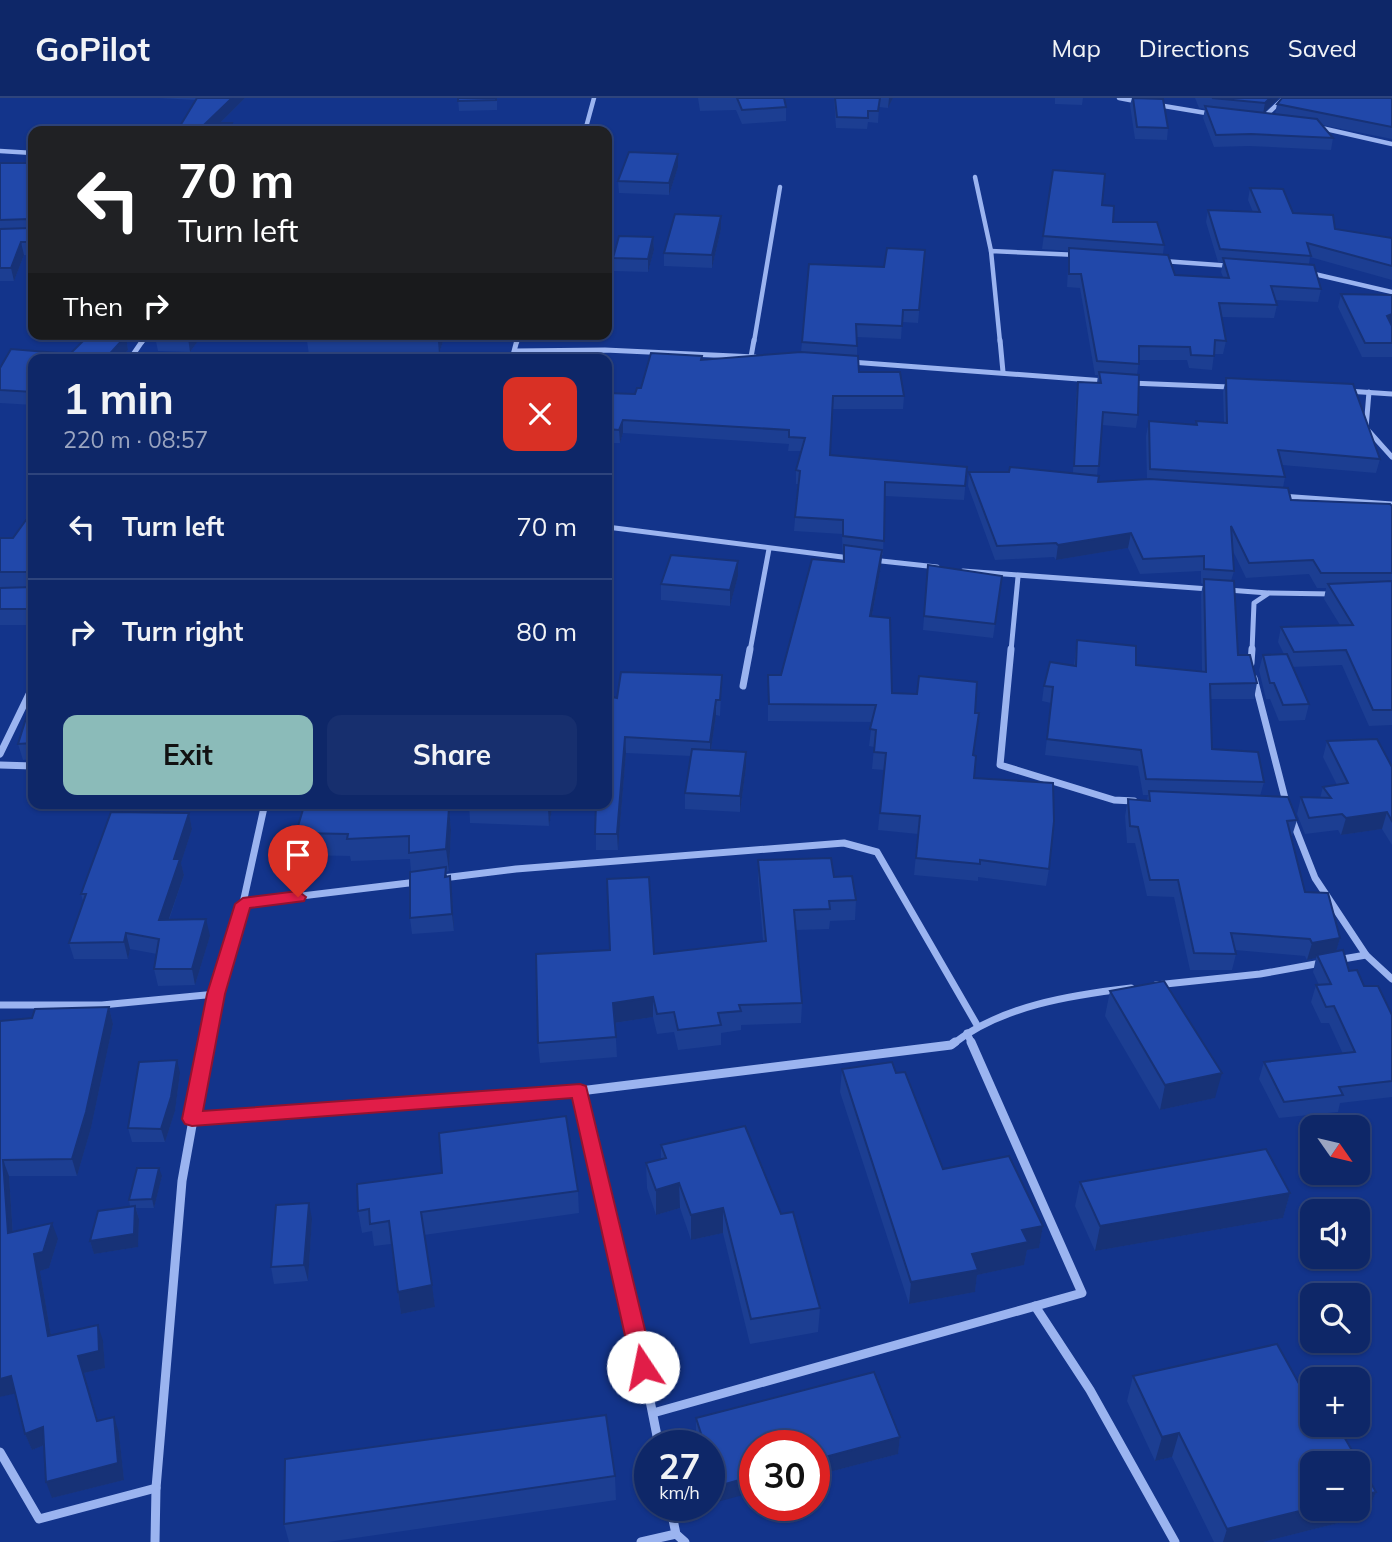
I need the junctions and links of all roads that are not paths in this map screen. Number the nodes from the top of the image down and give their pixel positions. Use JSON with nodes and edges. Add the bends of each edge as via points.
{"nodes":[{"id":1,"x":594,"y":98,"type":"edge"},
{"id":2,"x":1119,"y":98,"type":"edge"},
{"id":3,"x":1284,"y":98,"type":"edge"},
{"id":4,"x":1225,"y":116,"type":"edge"},
{"id":5,"x":1251,"y":118,"type":"edge"},
{"id":6,"x":1265,"y":119,"type":"junction"},
{"id":7,"x":1276,"y":121,"type":"edge"},
{"id":8,"x":1309,"y":125,"type":"edge"},
{"id":9,"x":586,"y":126,"type":"edge"},
{"id":10,"x":1392,"y":144,"type":"edge"},
{"id":11,"x":0,"y":151,"type":"edge"},
{"id":12,"x":28,"y":153,"type":"edge"},
{"id":13,"x":975,"y":177,"type":"dead end"},
{"id":14,"x":780,"y":187,"type":"dead end"},
{"id":15,"x":991,"y":251,"type":"junction"},
{"id":16,"x":1083,"y":256,"type":"edge"},
{"id":17,"x":1162,"y":260,"type":"edge"},
{"id":18,"x":1244,"y":267,"type":"edge"},
{"id":19,"x":1298,"y":272,"type":"edge"},
{"id":20,"x":1392,"y":292,"type":"edge"},
{"id":21,"x":518,"y":340,"type":"edge"},
{"id":22,"x":515,"y":351,"type":"junction"},
{"id":23,"x":514,"y":354,"type":"edge"},
{"id":24,"x":751,"y":357,"type":"junction"},
{"id":25,"x":765,"y":357,"type":"edge"},
{"id":26,"x":849,"y":362,"type":"edge"},
{"id":27,"x":1003,"y":372,"type":"junction"},
{"id":28,"x":1111,"y":381,"type":"edge"},
{"id":29,"x":1124,"y":382,"type":"edge"},
{"id":30,"x":1242,"y":387,"type":"edge"},
{"id":31,"x":1344,"y":391,"type":"edge"},
{"id":32,"x":1369,"y":392,"type":"junction"},
{"id":33,"x":1392,"y":394,"type":"edge"},
{"id":34,"x":1392,"y":457,"type":"edge"},
{"id":35,"x":1266,"y":495,"type":"edge"},
{"id":36,"x":1392,"y":505,"type":"edge"},
{"id":37,"x":612,"y":528,"type":"edge"},
{"id":38,"x":769,"y":549,"type":"junction"},
{"id":39,"x":942,"y":568,"type":"edge"},
{"id":40,"x":954,"y":569,"type":"edge"},
{"id":41,"x":1018,"y":577,"type":"junction"},
{"id":42,"x":1269,"y":593,"type":"junction"},
{"id":43,"x":1345,"y":594,"type":"edge"},
{"id":44,"x":743,"y":686,"type":"dead end"},
{"id":45,"x":28,"y":696,"type":"edge"},
{"id":46,"x":0,"y":754,"type":"edge"},
{"id":47,"x":0,"y":765,"type":"edge"},
{"id":48,"x":28,"y":766,"type":"edge"},
{"id":49,"x":1140,"y":801,"type":"edge"},
{"id":50,"x":1273,"y":804,"type":"edge"},
{"id":51,"x":1287,"y":804,"type":"junction"},
{"id":52,"x":264,"y":809,"type":"edge"},
{"id":53,"x":434,"y":880,"type":"edge"},
{"id":54,"x":421,"y":881,"type":"edge"},
{"id":55,"x":243,"y":904,"type":"junction"},
{"id":56,"x":1366,"y":955,"type":"junction"},
{"id":57,"x":1392,"y":979,"type":"edge"},
{"id":58,"x":216,"y":994,"type":"junction"},
{"id":59,"x":0,"y":1005,"type":"edge"},
{"id":60,"x":977,"y":1025,"type":"junction"},
{"id":61,"x":967,"y":1033,"type":"junction"},
{"id":62,"x":580,"y":1091,"type":"junction"},
{"id":63,"x":192,"y":1119,"type":"junction"},
{"id":64,"x":1035,"y":1306,"type":"junction"},
{"id":65,"x":653,"y":1413,"type":"junction"},
{"id":66,"x":656,"y":1430,"type":"edge"},
{"id":67,"x":0,"y":1452,"type":"edge"},
{"id":68,"x":156,"y":1488,"type":"junction"},
{"id":69,"x":673,"y":1521,"type":"edge"},
{"id":70,"x":676,"y":1534,"type":"junction"},
{"id":71,"x":155,"y":1542,"type":"edge"},
{"id":72,"x":641,"y":1542,"type":"edge"},
{"id":73,"x":685,"y":1542,"type":"edge"},
{"id":74,"x":1175,"y":1542,"type":"edge"}],
"edges":[{"from":1,"to":9,"type":"street"},
{"from":2,"to":4,"type":"street"},
{"from":3,"to":6,"type":"street"},
{"from":5,"to":6,"type":"street"},
{"from":6,"to":7,"type":"street"},
{"from":8,"to":10,"type":"street"},
{"from":11,"to":12,"type":"street"},
{"from":13,"to":15,"type":"street"},
{"from":14,"to":24,"type":"street"},
{"from":15,"to":16,"type":"street"},
{"from":15,"to":27,"type":"street"},
{"from":17,"to":18,"type":"street"},
{"from":19,"to":20,"type":"street"},
{"from":21,"to":22,"type":"street"},
{"from":22,"to":23,"type":"street"},
{"from":22,"to":24,"type":"street"},
{"from":24,"to":25,"type":"street"},
{"from":26,"to":27,"type":"street"},
{"from":27,"to":28,"type":"street"},
{"from":29,"to":30,"type":"street"},
{"from":31,"to":32,"type":"street"},
{"from":32,"to":33,"type":"street"},
{"from":32,"to":34,"type":"street","via":[[1366,428]]},
{"from":35,"to":36,"type":"street"},
{"from":37,"to":38,"type":"street"},
{"from":38,"to":39,"type":"street"},
{"from":38,"to":44,"type":"street"},
{"from":40,"to":41,"type":"street"},
{"from":41,"to":42,"type":"street"},
{"from":41,"to":49,"type":"street","via":[[1000,765],[1114,800]]},
{"from":42,"to":43,"type":"street"},
{"from":42,"to":51,"type":"street","via":[[1254,603],[1250,660]]},
{"from":45,"to":46,"type":"street"},
{"from":47,"to":48,"type":"street"},
{"from":50,"to":51,"type":"street"},
{"from":51,"to":56,"type":"street","via":[[1315,878]]},
{"from":52,"to":55,"type":"street"},
{"from":53,"to":60,"type":"street","via":[[516,869],[844,843],[877,852]]},
{"from":54,"to":55,"type":"street"},
{"from":55,"to":58,"type":"street"},
{"from":56,"to":57,"type":"street"},
{"from":56,"to":60,"type":"street","via":[[1260,974],[1079,994]]},
{"from":58,"to":59,"type":"street","via":[[102,1005]]},
{"from":58,"to":63,"type":"street"},
{"from":60,"to":61,"type":"street"},
{"from":61,"to":62,"type":"street","via":[[951,1045]]},
{"from":61,"to":64,"type":"street","via":[[1082,1293]]},
{"from":62,"to":63,"type":"street"},
{"from":62,"to":65,"type":"street"},
{"from":63,"to":68,"type":"street","via":[[182,1181]]},
{"from":64,"to":65,"type":"street"},
{"from":64,"to":74,"type":"street","via":[[1090,1390]]},
{"from":65,"to":66,"type":"street"},
{"from":67,"to":68,"type":"street","via":[[38,1519]]},
{"from":68,"to":71,"type":"street"},
{"from":69,"to":70,"type":"street"},
{"from":70,"to":72,"type":"street"},
{"from":70,"to":73,"type":"street"}]}
